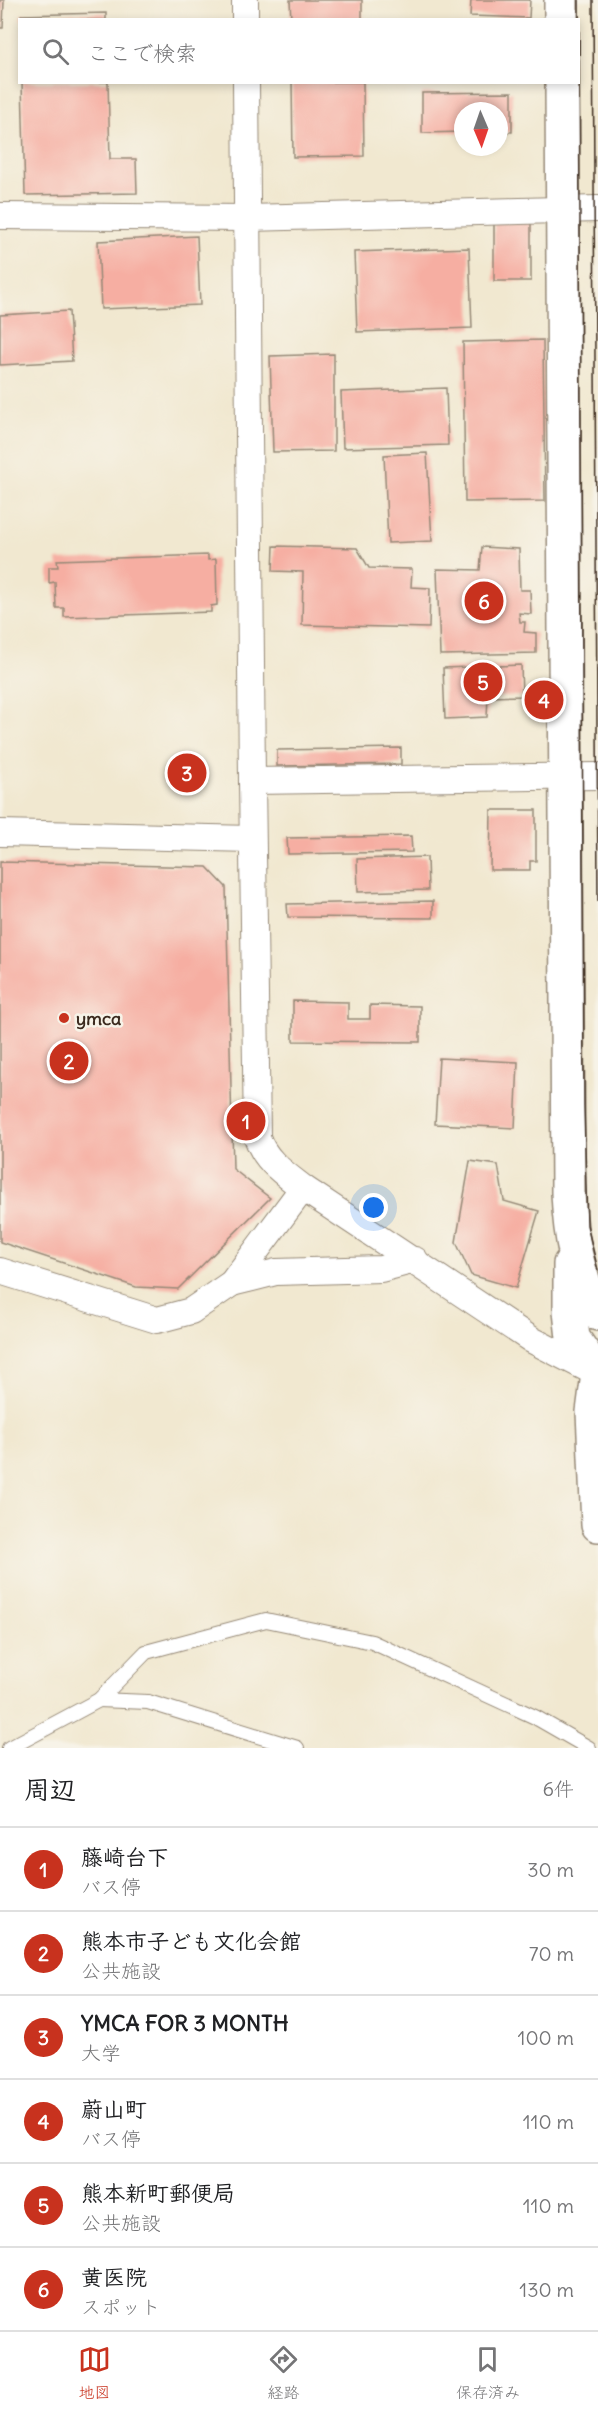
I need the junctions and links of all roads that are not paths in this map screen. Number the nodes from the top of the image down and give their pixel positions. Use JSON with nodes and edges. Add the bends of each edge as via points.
{"nodes":[{"id":1,"x":245,"y":0,"type":"edge"},
{"id":2,"x":561,"y":0,"type":"edge"},
{"id":3,"x":245,"y":18,"type":"edge"},
{"id":4,"x":561,"y":18,"type":"edge"},
{"id":5,"x":246,"y":84,"type":"edge"},
{"id":6,"x":561,"y":84,"type":"edge"},
{"id":7,"x":562,"y":209,"type":"junction"},
{"id":8,"x":598,"y":209,"type":"edge"},
{"id":9,"x":0,"y":216,"type":"edge"},
{"id":10,"x":248,"y":218,"type":"junction"},
{"id":11,"x":566,"y":776,"type":"junction"},
{"id":12,"x":598,"y":776,"type":"edge"},
{"id":13,"x":252,"y":780,"type":"junction"},
{"id":14,"x":0,"y":833,"type":"edge"},
{"id":15,"x":252,"y":839,"type":"junction"},
{"id":16,"x":303,"y":1188,"type":"junction"},
{"id":17,"x":569,"y":1224,"type":"junction"},
{"id":18,"x":415,"y":1260,"type":"junction"},
{"id":19,"x":0,"y":1271,"type":"edge"},
{"id":20,"x":232,"y":1283,"type":"junction"},
{"id":21,"x":598,"y":1314,"type":"edge"},
{"id":22,"x":598,"y":1374,"type":"edge"},
{"id":23,"x":598,"y":1525,"type":"edge"},
{"id":24,"x":99,"y":1700,"type":"junction"},
{"id":25,"x":9,"y":1748,"type":"edge"},
{"id":26,"x":297,"y":1748,"type":"edge"},
{"id":27,"x":589,"y":1748,"type":"edge"}],
"edges":[{"from":1,"to":3,"type":"street"},
{"from":2,"to":4,"type":"street"},
{"from":5,"to":10,"type":"street"},
{"from":6,"to":7,"type":"street"},
{"from":7,"to":8,"type":"street"},
{"from":7,"to":10,"type":"street"},
{"from":7,"to":11,"type":"street"},
{"from":9,"to":10,"type":"street"},
{"from":10,"to":13,"type":"street"},
{"from":11,"to":12,"type":"street"},
{"from":11,"to":13,"type":"street"},
{"from":11,"to":17,"type":"street"},
{"from":13,"to":15,"type":"street"},
{"from":14,"to":15,"type":"street"},
{"from":15,"to":16,"type":"street","via":[[257,1137],[271,1162]]},
{"from":16,"to":18,"type":"street"},
{"from":16,"to":20,"type":"street"},
{"from":17,"to":21,"type":"street","via":[[579,1270]]},
{"from":17,"to":22,"type":"street","via":[[573,1338]]},
{"from":18,"to":20,"type":"street","via":[[381,1269],[276,1272]]},
{"from":18,"to":22,"type":"street","via":[[532,1340]]},
{"from":19,"to":20,"type":"street","via":[[157,1320],[191,1311]]},
{"from":22,"to":23,"type":"street","via":[[593,1412]]},
{"from":24,"to":25,"type":"lane"},
{"from":24,"to":26,"type":"lane","via":[[148,1702]]},
{"from":24,"to":27,"type":"lane","via":[[146,1652],[266,1620],[372,1642],[535,1717]]}]}
